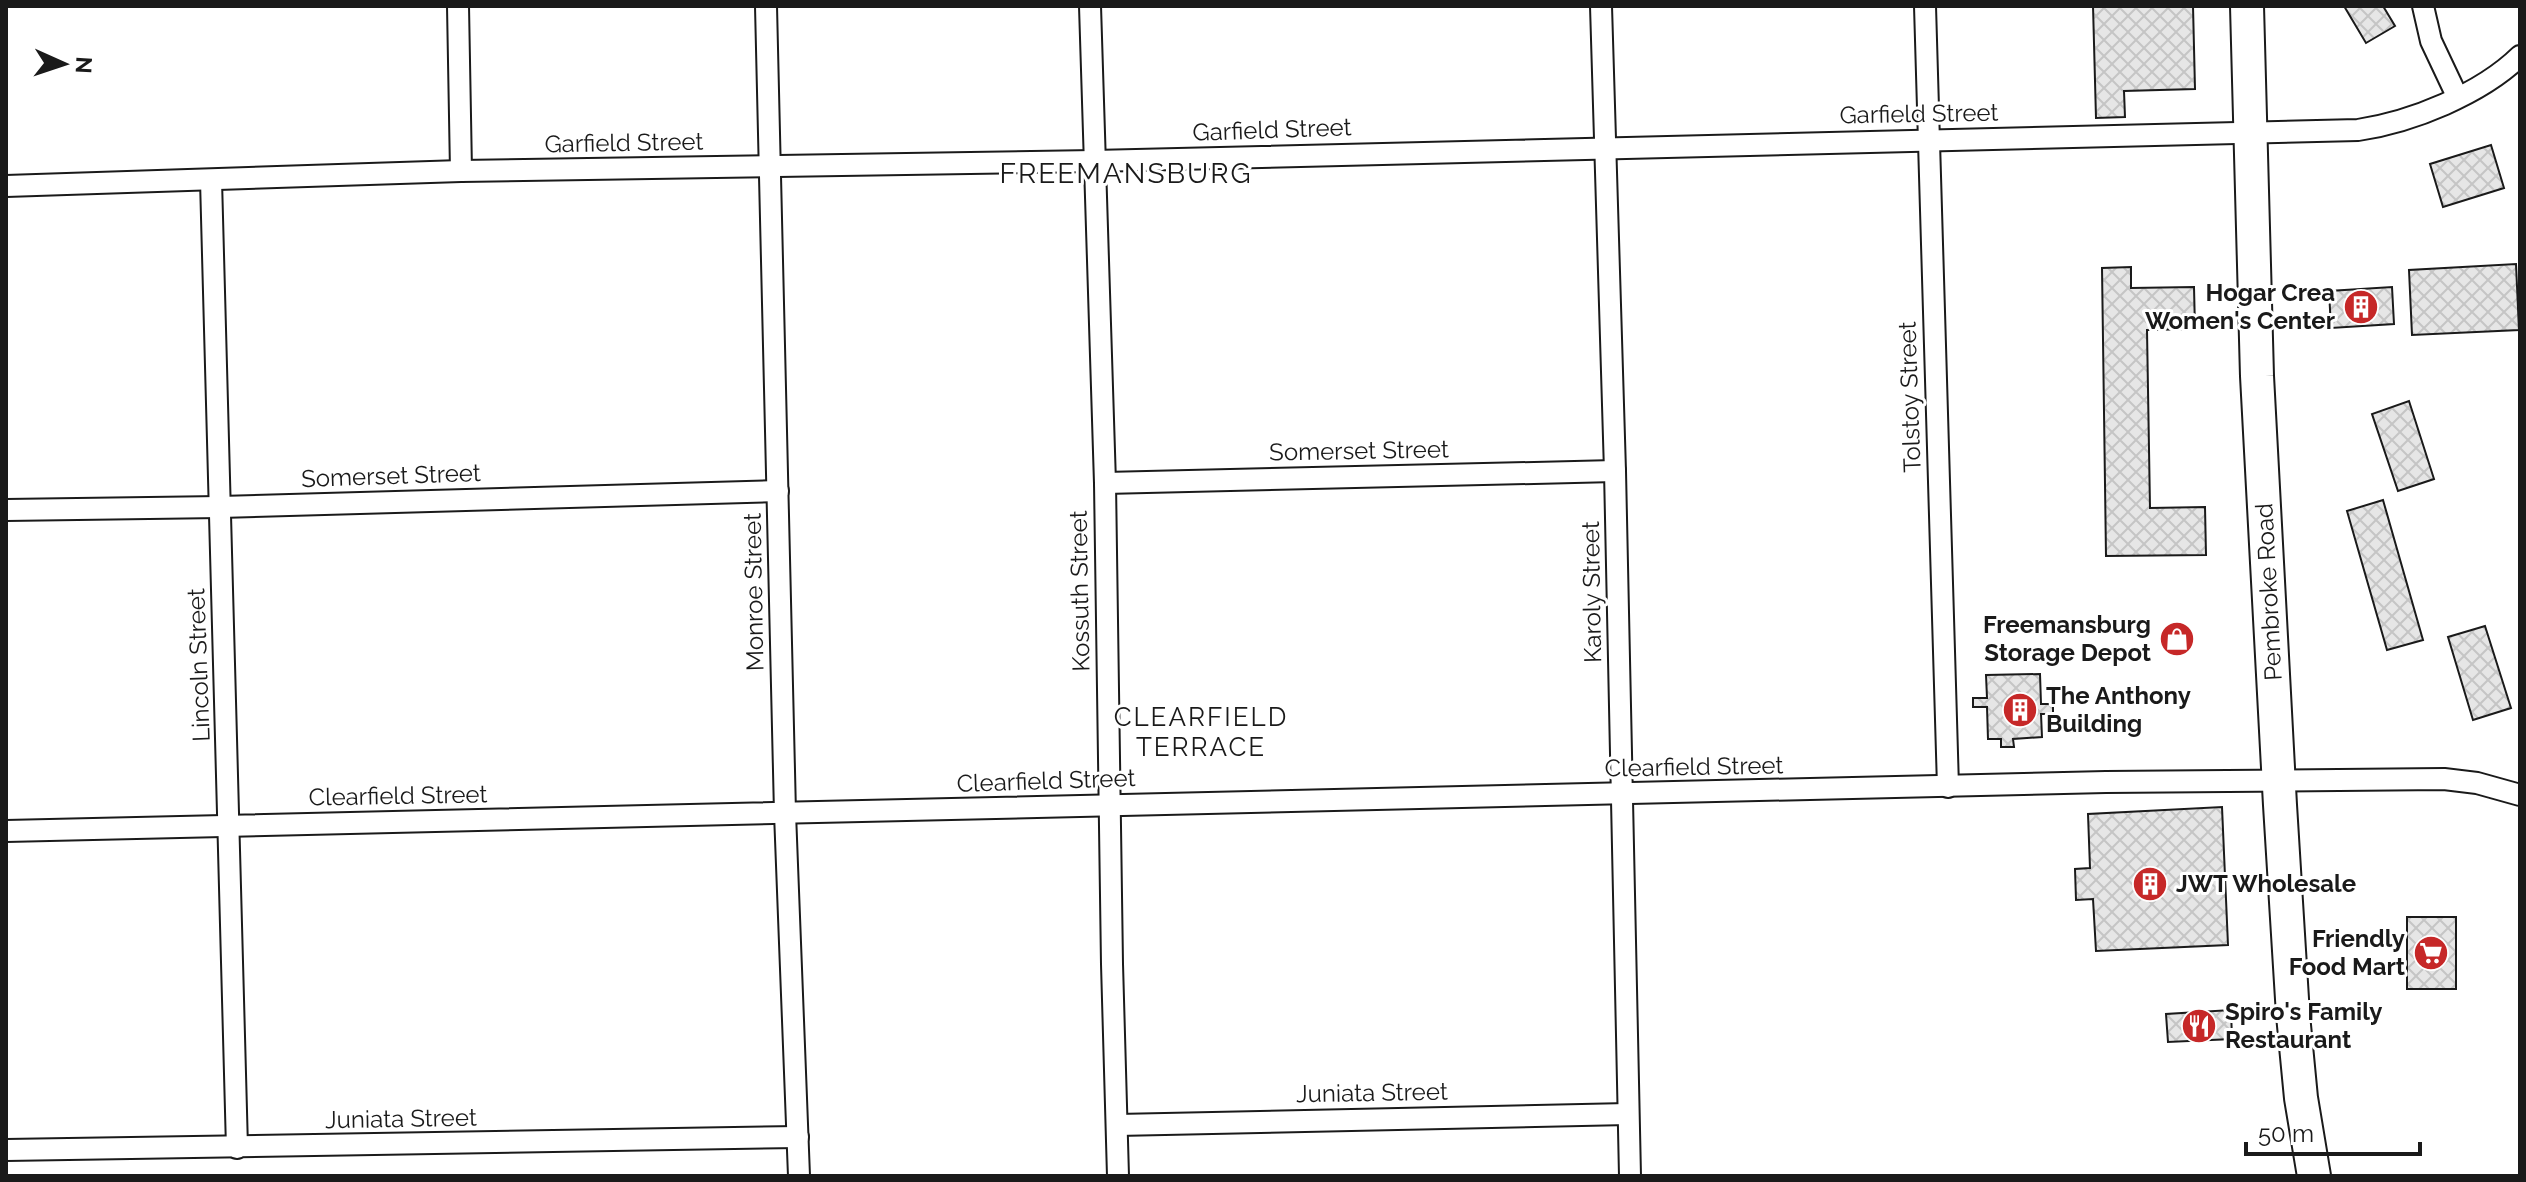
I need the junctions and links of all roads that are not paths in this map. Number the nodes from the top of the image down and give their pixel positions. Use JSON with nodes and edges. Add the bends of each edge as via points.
{"nodes":[{"id":1,"x":458,"y":6,"type":"edge"},
{"id":2,"x":766,"y":6,"type":"edge"},
{"id":3,"x":1090,"y":6,"type":"edge"},
{"id":4,"x":1601,"y":6,"type":"edge"},
{"id":5,"x":1925,"y":6,"type":"edge"},
{"id":6,"x":2247,"y":6,"type":"edge"},
{"id":7,"x":2423,"y":6,"type":"edge"},
{"id":8,"x":2520,"y":56,"type":"edge"},
{"id":9,"x":2457,"y":96,"type":"junction"},
{"id":10,"x":2249,"y":133,"type":"junction"},
{"id":11,"x":1928,"y":139,"type":"junction"},
{"id":12,"x":1604,"y":147,"type":"junction"},
{"id":13,"x":1094,"y":161,"type":"junction"},
{"id":14,"x":771,"y":168,"type":"junction"},
{"id":15,"x":461,"y":171,"type":"junction"},
{"id":16,"x":211,"y":180,"type":"junction"},
{"id":17,"x":6,"y":186,"type":"edge"},
{"id":18,"x":1615,"y":471,"type":"junction"},
{"id":19,"x":1105,"y":483,"type":"junction"},
{"id":20,"x":778,"y":491,"type":"junction"},
{"id":21,"x":220,"y":507,"type":"junction"},
{"id":22,"x":6,"y":510,"type":"edge"},
{"id":23,"x":2279,"y":780,"type":"junction"},
{"id":24,"x":1948,"y":787,"type":"junction"},
{"id":25,"x":1622,"y":794,"type":"junction"},
{"id":26,"x":2520,"y":795,"type":"edge"},
{"id":27,"x":1110,"y":805,"type":"junction"},
{"id":28,"x":785,"y":813,"type":"junction"},
{"id":29,"x":228,"y":826,"type":"junction"},
{"id":30,"x":6,"y":831,"type":"edge"},
{"id":31,"x":1628,"y":1114,"type":"junction"},
{"id":32,"x":1117,"y":1125,"type":"junction"},
{"id":33,"x":798,"y":1137,"type":"junction"},
{"id":34,"x":237,"y":1148,"type":"junction"},
{"id":35,"x":6,"y":1150,"type":"edge"},
{"id":36,"x":799,"y":1176,"type":"edge"},
{"id":37,"x":1118,"y":1176,"type":"edge"},
{"id":38,"x":1630,"y":1176,"type":"edge"},
{"id":39,"x":2314,"y":1176,"type":"edge"}],
"edges":[{"from":1,"to":15,"type":"street"},
{"from":2,"to":14,"type":"street","name":"Monroe Street"},
{"from":3,"to":13,"type":"street","name":"Kossuth Street"},
{"from":4,"to":12,"type":"street","name":"Karoly Street"},
{"from":5,"to":11,"type":"street","name":"Tolstoy Street"},
{"from":6,"to":10,"type":"main road","name":"Pembroke Road"},
{"from":7,"to":9,"type":"street","via":[[2431,41]]},
{"from":8,"to":9,"type":"street","name":"Garfield Street"},
{"from":9,"to":10,"type":"street","name":"Garfield Street","via":[[2373,128]]},
{"from":10,"to":11,"type":"street","name":"Garfield Street"},
{"from":10,"to":23,"type":"main road","name":"Pembroke Road"},
{"from":11,"to":12,"type":"street","name":"Garfield Street"},
{"from":11,"to":24,"type":"street","name":"Tolstoy Street"},
{"from":12,"to":13,"type":"street","name":"Garfield Street"},
{"from":12,"to":18,"type":"street","name":"Karoly Street"},
{"from":13,"to":14,"type":"street","name":"Garfield Street"},
{"from":13,"to":19,"type":"street","name":"Kossuth Street"},
{"from":14,"to":15,"type":"street","name":"Garfield Street"},
{"from":14,"to":20,"type":"street","name":"Monroe Street"},
{"from":15,"to":16,"type":"street","name":"Garfield Street"},
{"from":16,"to":17,"type":"street","name":"Garfield Street"},
{"from":16,"to":21,"type":"street","name":"Lincoln Street"},
{"from":18,"to":19,"type":"street","name":"Somerset Street"},
{"from":18,"to":25,"type":"street","name":"Karoly Street"},
{"from":19,"to":27,"type":"street","name":"Kossuth Street"},
{"from":20,"to":21,"type":"street","name":"Somerset Street"},
{"from":20,"to":28,"type":"street","name":"Monroe Street"},
{"from":21,"to":22,"type":"street","name":"Somerset Street"},
{"from":21,"to":29,"type":"street","name":"Lincoln Street"},
{"from":23,"to":24,"type":"street","name":"Clearfield Street"},
{"from":23,"to":26,"type":"street","name":"Clearfield Street","via":[[2444,779]]},
{"from":23,"to":39,"type":"main road","name":"Pembroke Road","via":[[2293,1015]]},
{"from":24,"to":25,"type":"street","name":"Clearfield Street"},
{"from":25,"to":27,"type":"street","name":"Clearfield Street"},
{"from":25,"to":31,"type":"street","name":"Karoly Street"},
{"from":27,"to":28,"type":"street","name":"Clearfield Street"},
{"from":27,"to":32,"type":"street","name":"Kossuth Street"},
{"from":28,"to":29,"type":"street","name":"Clearfield Street"},
{"from":28,"to":33,"type":"street","name":"Monroe Street"},
{"from":29,"to":30,"type":"street","name":"Clearfield Street"},
{"from":29,"to":34,"type":"street","name":"Lincoln Street"},
{"from":31,"to":32,"type":"street","name":"Juniata Street"},
{"from":31,"to":38,"type":"street","name":"Karoly Street"},
{"from":32,"to":37,"type":"street","name":"Kossuth Street"},
{"from":33,"to":34,"type":"street","name":"Juniata Street"},
{"from":33,"to":36,"type":"street","name":"Monroe Street"},
{"from":34,"to":35,"type":"street","name":"Juniata Street"}]}
